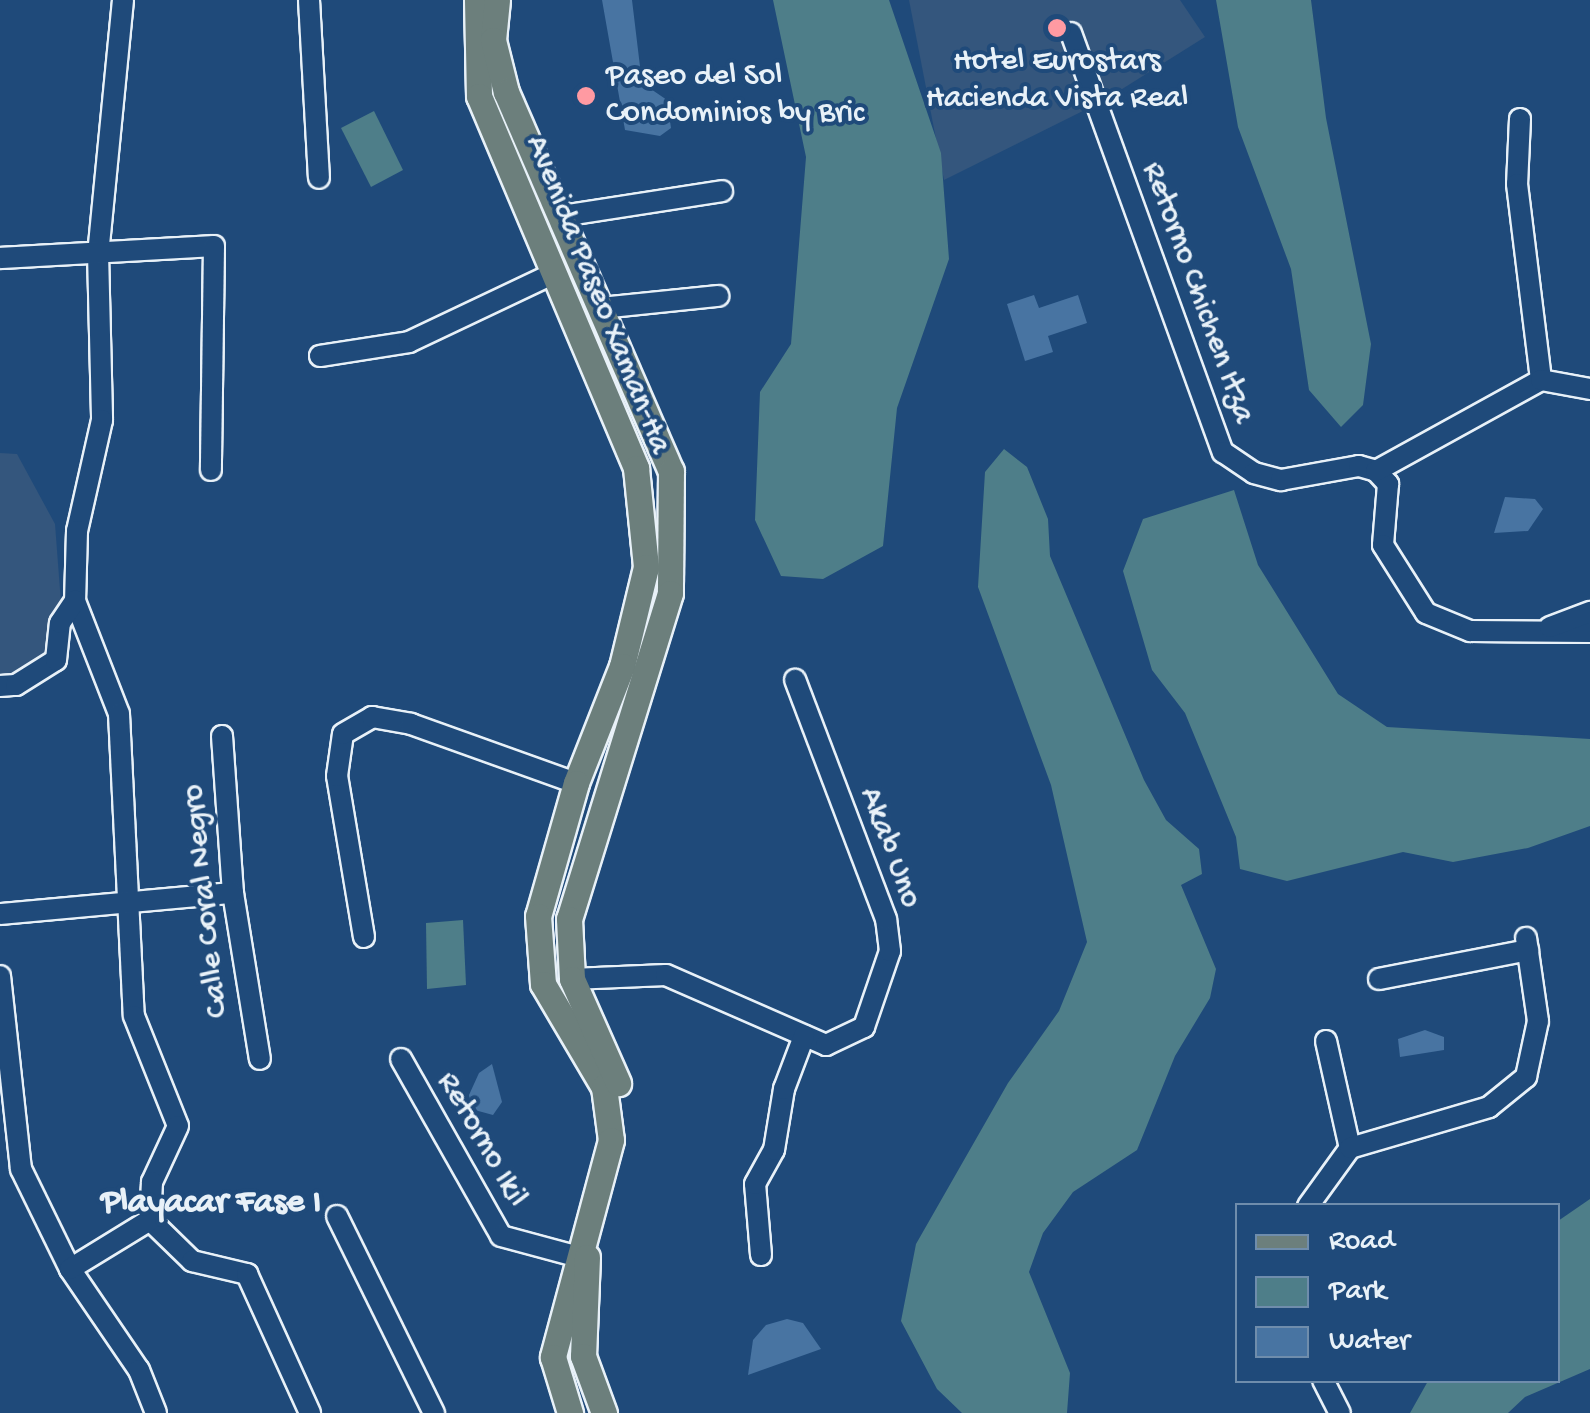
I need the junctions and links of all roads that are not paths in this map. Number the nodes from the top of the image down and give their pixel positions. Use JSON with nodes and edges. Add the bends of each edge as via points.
{"nodes":[{"id":1,"x":124,"y":0,"type":"edge"},
{"id":2,"x":309,"y":0,"type":"edge"},
{"id":3,"x":477,"y":0,"type":"edge"},
{"id":4,"x":497,"y":0,"type":"edge"},
{"id":5,"x":1071,"y":33,"type":"dead end"},
{"id":6,"x":1520,"y":119,"type":"dead end"},
{"id":7,"x":319,"y":178,"type":"dead end"},
{"id":8,"x":722,"y":191,"type":"dead end"},
{"id":9,"x":557,"y":208,"type":"junction"},
{"id":10,"x":529,"y":212,"type":"junction"},
{"id":11,"x":98,"y":254,"type":"junction"},
{"id":12,"x":0,"y":258,"type":"edge"},
{"id":13,"x":554,"y":273,"type":"junction"},
{"id":14,"x":718,"y":296,"type":"dead end"},
{"id":15,"x":601,"y":308,"type":"junction"},
{"id":16,"x":613,"y":336,"type":"junction"},
{"id":17,"x":586,"y":349,"type":"junction"},
{"id":18,"x":320,"y":356,"type":"dead end"},
{"id":19,"x":1541,"y":380,"type":"junction"},
{"id":20,"x":1590,"y":389,"type":"edge"},
{"id":21,"x":211,"y":470,"type":"dead end"},
{"id":22,"x":1376,"y":471,"type":"junction"},
{"id":23,"x":75,"y":601,"type":"junction"},
{"id":24,"x":1590,"y":612,"type":"edge"},
{"id":25,"x":1539,"y":631,"type":"junction"},
{"id":26,"x":1590,"y":632,"type":"edge"},
{"id":27,"x":795,"y":680,"type":"dead end"},
{"id":28,"x":0,"y":686,"type":"edge"},
{"id":29,"x":605,"y":709,"type":"junction"},
{"id":30,"x":632,"y":716,"type":"junction"},
{"id":31,"x":222,"y":736,"type":"dead end"},
{"id":32,"x":576,"y":783,"type":"junction"},
{"id":33,"x":560,"y":843,"type":"junction"},
{"id":34,"x":590,"y":851,"type":"junction"},
{"id":35,"x":232,"y":893,"type":"junction"},
{"id":36,"x":133,"y":902,"type":"junction"},
{"id":37,"x":0,"y":914,"type":"edge"},
{"id":38,"x":364,"y":937,"type":"dead end"},
{"id":39,"x":0,"y":976,"type":"edge"},
{"id":40,"x":1379,"y":978,"type":"dead end"},
{"id":41,"x":572,"y":979,"type":"junction"},
{"id":42,"x":804,"y":1036,"type":"junction"},
{"id":43,"x":1326,"y":1041,"type":"dead end"},
{"id":44,"x":260,"y":1058,"type":"dead end"},
{"id":45,"x":401,"y":1060,"type":"dead end"},
{"id":46,"x":1350,"y":1148,"type":"junction"},
{"id":47,"x":1310,"y":1203,"type":"edge"},
{"id":48,"x":338,"y":1216,"type":"dead end"},
{"id":49,"x":150,"y":1220,"type":"junction"},
{"id":50,"x":762,"y":1255,"type":"dead end"},
{"id":51,"x":575,"y":1256,"type":"junction"},
{"id":52,"x":70,"y":1269,"type":"junction"},
{"id":53,"x":1325,"y":1383,"type":"edge"},
{"id":54,"x":156,"y":1413,"type":"edge"},
{"id":55,"x":310,"y":1413,"type":"edge"},
{"id":56,"x":432,"y":1413,"type":"edge"},
{"id":57,"x":570,"y":1413,"type":"edge"},
{"id":58,"x":604,"y":1413,"type":"edge"},
{"id":59,"x":1340,"y":1413,"type":"edge"}],
"edges":[{"from":1,"to":11,"type":"street"},
{"from":2,"to":7,"type":"street"},
{"from":3,"to":10,"type":"main road","name":"Avenida Paseo Xaman-Ha","via":[[480,96]]},
{"from":4,"to":9,"type":"main road","name":"Avenida Paseo Xaman-Ha","via":[[494,40],[506,92]]},
{"from":5,"to":22,"type":"street","name":"Retorno Chichen Itza","via":[[1224,452],[1254,473],[1282,480],[1358,466]]},
{"from":6,"to":19,"type":"street","via":[[1516,184]]},
{"from":8,"to":9,"type":"street"},
{"from":9,"to":10,"type":"main road"},
{"from":9,"to":15,"type":"main road","name":"Avenida Paseo Xaman-Ha"},
{"from":10,"to":13,"type":"main road","name":"Avenida Paseo Xaman-Ha"},
{"from":11,"to":12,"type":"street"},
{"from":11,"to":21,"type":"street","via":[[214,246]]},
{"from":11,"to":23,"type":"street","via":[[102,420],[77,531]]},
{"from":13,"to":17,"type":"main road","name":"Avenida Paseo Xaman-Ha"},
{"from":13,"to":18,"type":"street","via":[[409,342]]},
{"from":14,"to":15,"type":"street"},
{"from":15,"to":16,"type":"main road","name":"Avenida Paseo Xaman-Ha"},
{"from":16,"to":17,"type":"main road"},
{"from":16,"to":30,"type":"main road","name":"Avenida Paseo Xaman-Ha","via":[[671,471],[670,594]]},
{"from":17,"to":29,"type":"main road","name":"Avenida Paseo Xaman-Ha","via":[[636,468],[646,567]]},
{"from":19,"to":20,"type":"street"},
{"from":19,"to":22,"type":"street"},
{"from":22,"to":25,"type":"street","via":[[1388,484],[1383,546],[1426,613],[1470,631]]},
{"from":23,"to":28,"type":"street","via":[[60,624],[56,660],[16,686]]},
{"from":23,"to":36,"type":"street","via":[[119,714]]},
{"from":24,"to":25,"type":"street"},
{"from":25,"to":26,"type":"street"},
{"from":27,"to":42,"type":"street","name":"Akab Uno","via":[[886,919],[890,951],[864,1027],[826,1045]]},
{"from":29,"to":30,"type":"main road"},
{"from":29,"to":32,"type":"main road","name":"Avenida Paseo Xaman-Ha"},
{"from":30,"to":34,"type":"main road","name":"Avenida Paseo Xaman-Ha"},
{"from":31,"to":35,"type":"street","name":"Calle Coral Negro"},
{"from":32,"to":33,"type":"main road","name":"Avenida Paseo Xaman-Ha"},
{"from":32,"to":38,"type":"street","via":[[411,724],[372,717],[343,734],[338,776]]},
{"from":33,"to":34,"type":"main road"},
{"from":33,"to":51,"type":"main road","name":"Avenida Paseo Xaman-Ha","via":[[538,916],[543,984],[604,1087],[610,1140]]},
{"from":34,"to":41,"type":"main road","name":"Avenida Paseo Xaman-Ha","via":[[568,919]]},
{"from":35,"to":36,"type":"street"},
{"from":35,"to":44,"type":"street","name":"Calle Coral Negro"},
{"from":36,"to":37,"type":"street"},
{"from":36,"to":49,"type":"street","via":[[134,1016],[178,1126],[152,1182]]},
{"from":39,"to":52,"type":"street","via":[[21,1170]]},
{"from":40,"to":46,"type":"street","via":[[1527,944],[1538,1020],[1526,1077],[1489,1108]]},
{"from":41,"to":42,"type":"street","name":"Akab Uno","via":[[666,975]]},
{"from":41,"to":58,"type":"main road","name":"Avenida Paseo Xaman-Ha","via":[[619,1087],[626,1131],[587,1256],[583,1356]]},
{"from":42,"to":50,"type":"street","via":[[784,1088],[774,1150],[755,1184]]},
{"from":43,"to":46,"type":"street"},
{"from":45,"to":51,"type":"street","name":"Retorno Ikil","via":[[501,1236]]},
{"from":46,"to":47,"type":"street"},
{"from":48,"to":56,"type":"street"},
{"from":49,"to":52,"type":"street"},
{"from":49,"to":55,"type":"street","via":[[192,1261],[247,1274]]},
{"from":51,"to":57,"type":"main road","name":"Avenida Paseo Xaman-Ha","via":[[554,1357]]},
{"from":52,"to":54,"type":"street","via":[[139,1370]]},
{"from":53,"to":59,"type":"street"}]}
